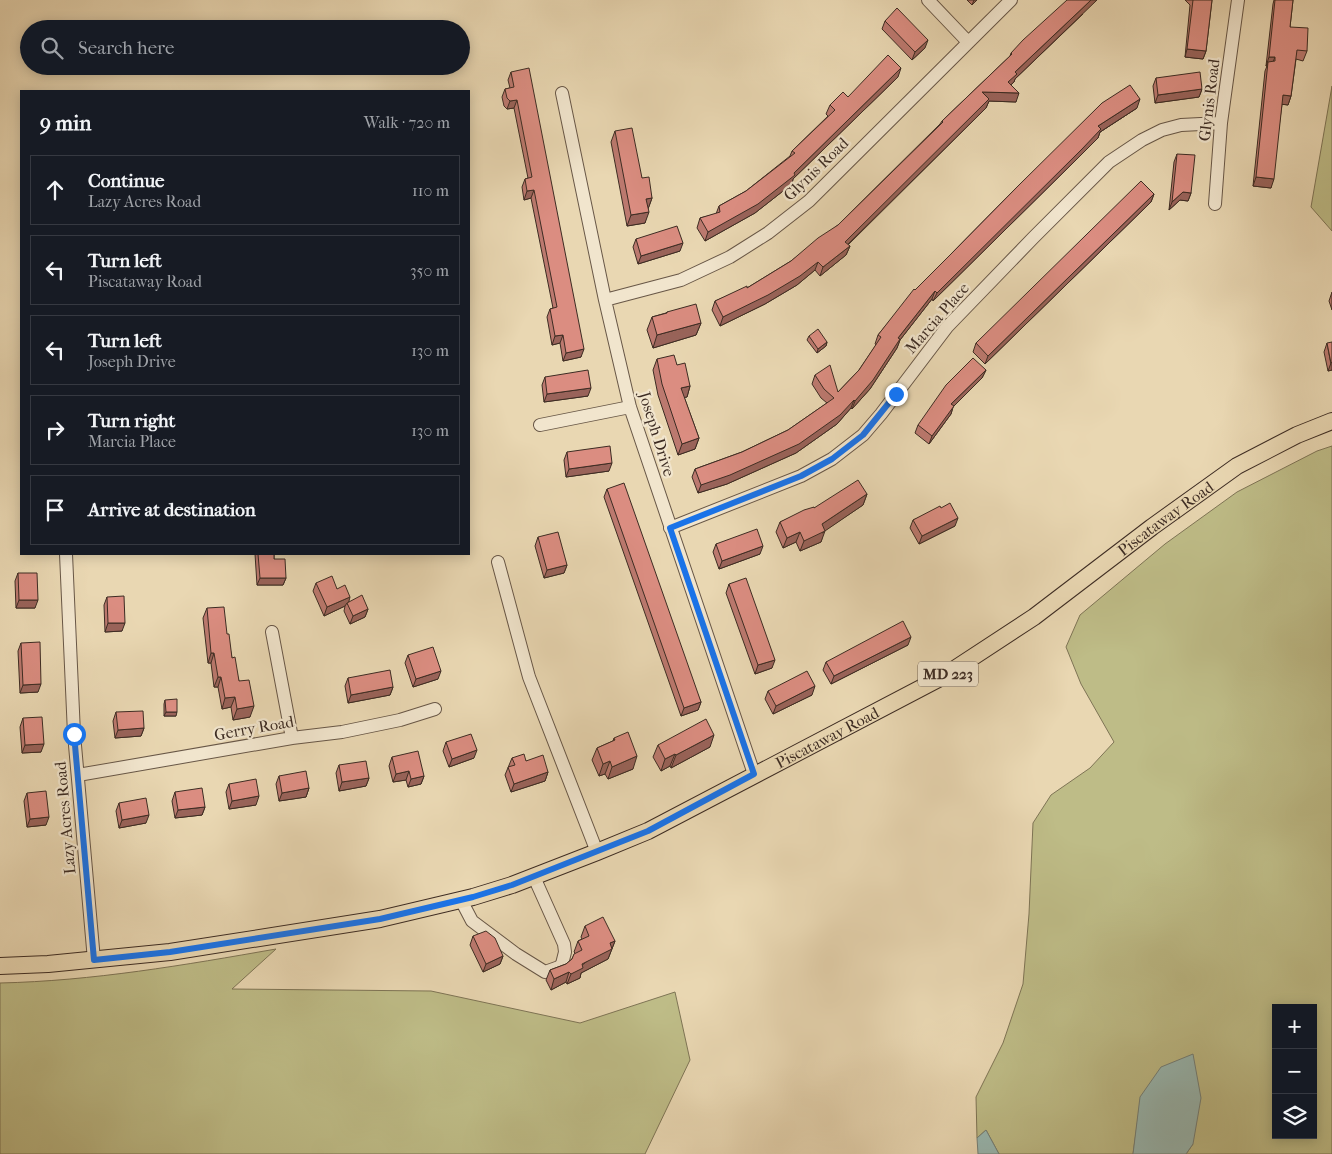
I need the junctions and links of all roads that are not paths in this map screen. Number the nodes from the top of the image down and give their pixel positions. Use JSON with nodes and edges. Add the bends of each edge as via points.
{"nodes":[{"id":1,"x":928,"y":0,"type":"edge"},
{"id":2,"x":1011,"y":0,"type":"edge"},
{"id":3,"x":1238,"y":0,"type":"edge"},
{"id":4,"x":968,"y":42,"type":"junction"},
{"id":5,"x":562,"y":93,"type":"dead end"},
{"id":6,"x":1221,"y":123,"type":"junction"},
{"id":7,"x":1215,"y":204,"type":"dead end"},
{"id":8,"x":605,"y":300,"type":"junction"},
{"id":9,"x":630,"y":407,"type":"junction"},
{"id":10,"x":1332,"y":421,"type":"edge"},
{"id":11,"x":540,"y":426,"type":"dead end"},
{"id":12,"x":670,"y":528,"type":"junction"},
{"id":13,"x":66,"y":555,"type":"edge"},
{"id":14,"x":498,"y":562,"type":"dead end"},
{"id":15,"x":272,"y":632,"type":"dead end"},
{"id":16,"x":435,"y":709,"type":"dead end"},
{"id":17,"x":292,"y":738,"type":"junction"},
{"id":18,"x":754,"y":774,"type":"junction"},
{"id":19,"x":78,"y":775,"type":"junction"},
{"id":20,"x":597,"y":852,"type":"junction"},
{"id":21,"x":534,"y":877,"type":"junction"},
{"id":22,"x":461,"y":900,"type":"junction"},
{"id":23,"x":94,"y":960,"type":"junction"},
{"id":24,"x":0,"y":966,"type":"edge"}],
"edges":[{"from":1,"to":4,"type":"street"},
{"from":2,"to":4,"type":"street","name":"Glynis Road"},
{"from":3,"to":6,"type":"street","name":"Glynis Road"},
{"from":4,"to":8,"type":"street","name":"Glynis Road","via":[[809,200],[768,233],[730,257],[681,280]]},
{"from":5,"to":8,"type":"street","name":"Joseph Drive"},
{"from":6,"to":7,"type":"street","name":"Glynis Road"},
{"from":6,"to":12,"type":"street","name":"Marcia Place","via":[[1181,125],[1162,130],[1109,162],[947,327],[863,435],[832,459],[801,476]]},
{"from":8,"to":9,"type":"street","name":"Joseph Drive"},
{"from":9,"to":11,"type":"street"},
{"from":9,"to":12,"type":"street","name":"Joseph Drive"},
{"from":10,"to":18,"type":"main road","name":"Piscataway Road","number":"MD 223","via":[[1297,435],[1229,472],[1034,618],[944,676]]},
{"from":12,"to":18,"type":"street","name":"Joseph Drive"},
{"from":13,"to":19,"type":"street","name":"Lazy Acres Road"},
{"from":14,"to":20,"type":"street","via":[[529,677]]},
{"from":15,"to":17,"type":"street"},
{"from":16,"to":17,"type":"street","name":"Gerry Road","via":[[342,732]]},
{"from":17,"to":19,"type":"street","name":"Gerry Road"},
{"from":18,"to":20,"type":"main road","name":"Piscataway Road","number":"MD 223","via":[[648,831]]},
{"from":19,"to":23,"type":"street","name":"Lazy Acres Road"},
{"from":20,"to":21,"type":"main road","name":"Piscataway Road","number":"MD 223"},
{"from":21,"to":22,"type":"main road","name":"Piscataway Road","number":"MD 223"},
{"from":21,"to":22,"type":"street","via":[[564,944],[562,964],[552,970],[545,972],[472,922]]},
{"from":22,"to":23,"type":"main road","name":"Piscataway Road","number":"MD 223","via":[[380,919],[170,952]]},
{"from":23,"to":24,"type":"main road","name":"Piscataway Road","number":"MD 223"}]}
